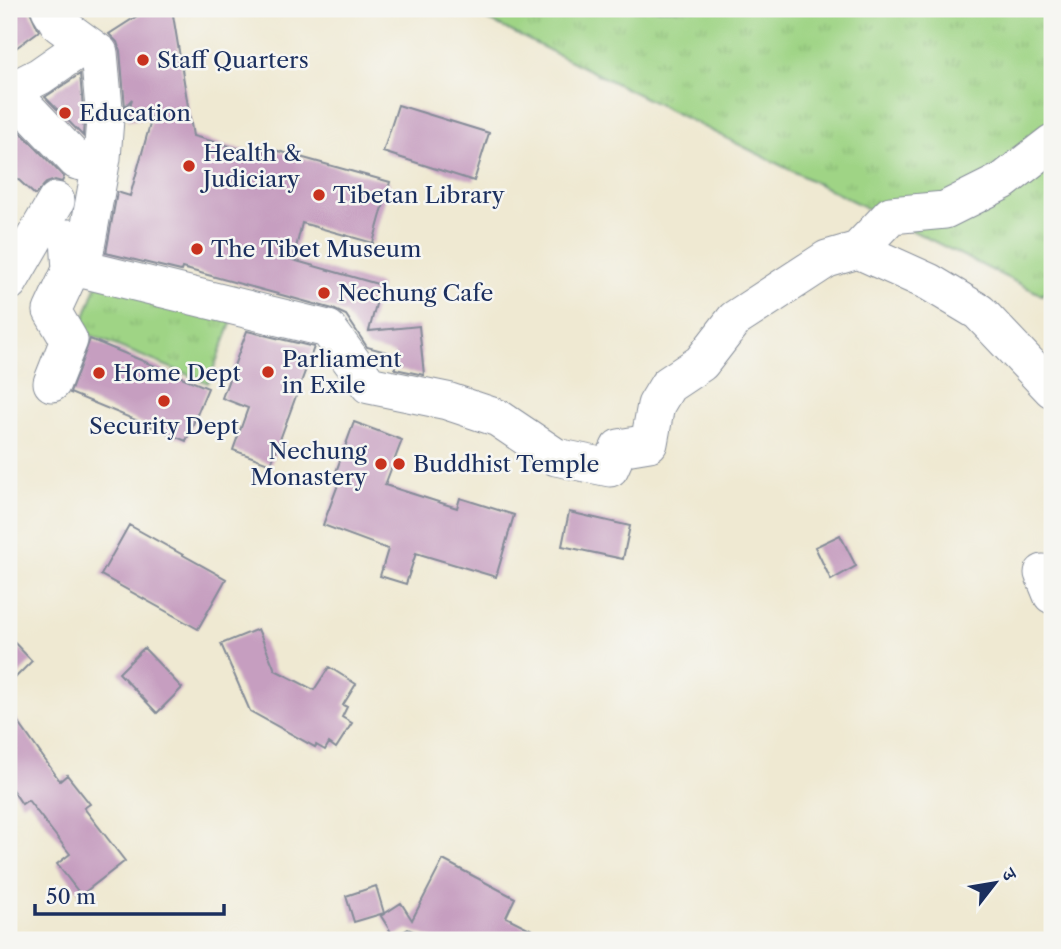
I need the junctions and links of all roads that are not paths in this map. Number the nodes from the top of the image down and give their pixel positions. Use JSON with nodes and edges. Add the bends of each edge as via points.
{"nodes":[{"id":1,"x":50,"y":9,"type":"edge"},
{"id":2,"x":86,"y":44,"type":"junction"},
{"id":3,"x":10,"y":92,"type":"edge"},
{"id":4,"x":1052,"y":143,"type":"edge"},
{"id":5,"x":86,"y":163,"type":"dead end"},
{"id":6,"x":858,"y":250,"type":"junction"},
{"id":7,"x":9,"y":282,"type":"edge"},
{"id":8,"x":52,"y":383,"type":"dead end"},
{"id":9,"x":1052,"y":389,"type":"edge"}],
"edges":[{"from":1,"to":2,"type":"street","via":[[59,24]]},
{"from":2,"to":3,"type":"street"},
{"from":2,"to":6,"type":"street","via":[[99,53],[105,119],[82,269],[328,329],[369,385],[447,401],[498,418],[556,457],[610,468],[619,448],[649,443],[656,405],[668,385],[701,363],[735,320],[827,259]]},
{"from":3,"to":5,"type":"street","via":[[77,161]]},
{"from":4,"to":6,"type":"street","via":[[1003,181],[945,210],[891,215]]},
{"from":6,"to":9,"type":"street","via":[[929,282],[979,312]]},
{"from":7,"to":8,"type":"street","via":[[62,207],[71,270],[52,311],[69,340]]}]}
